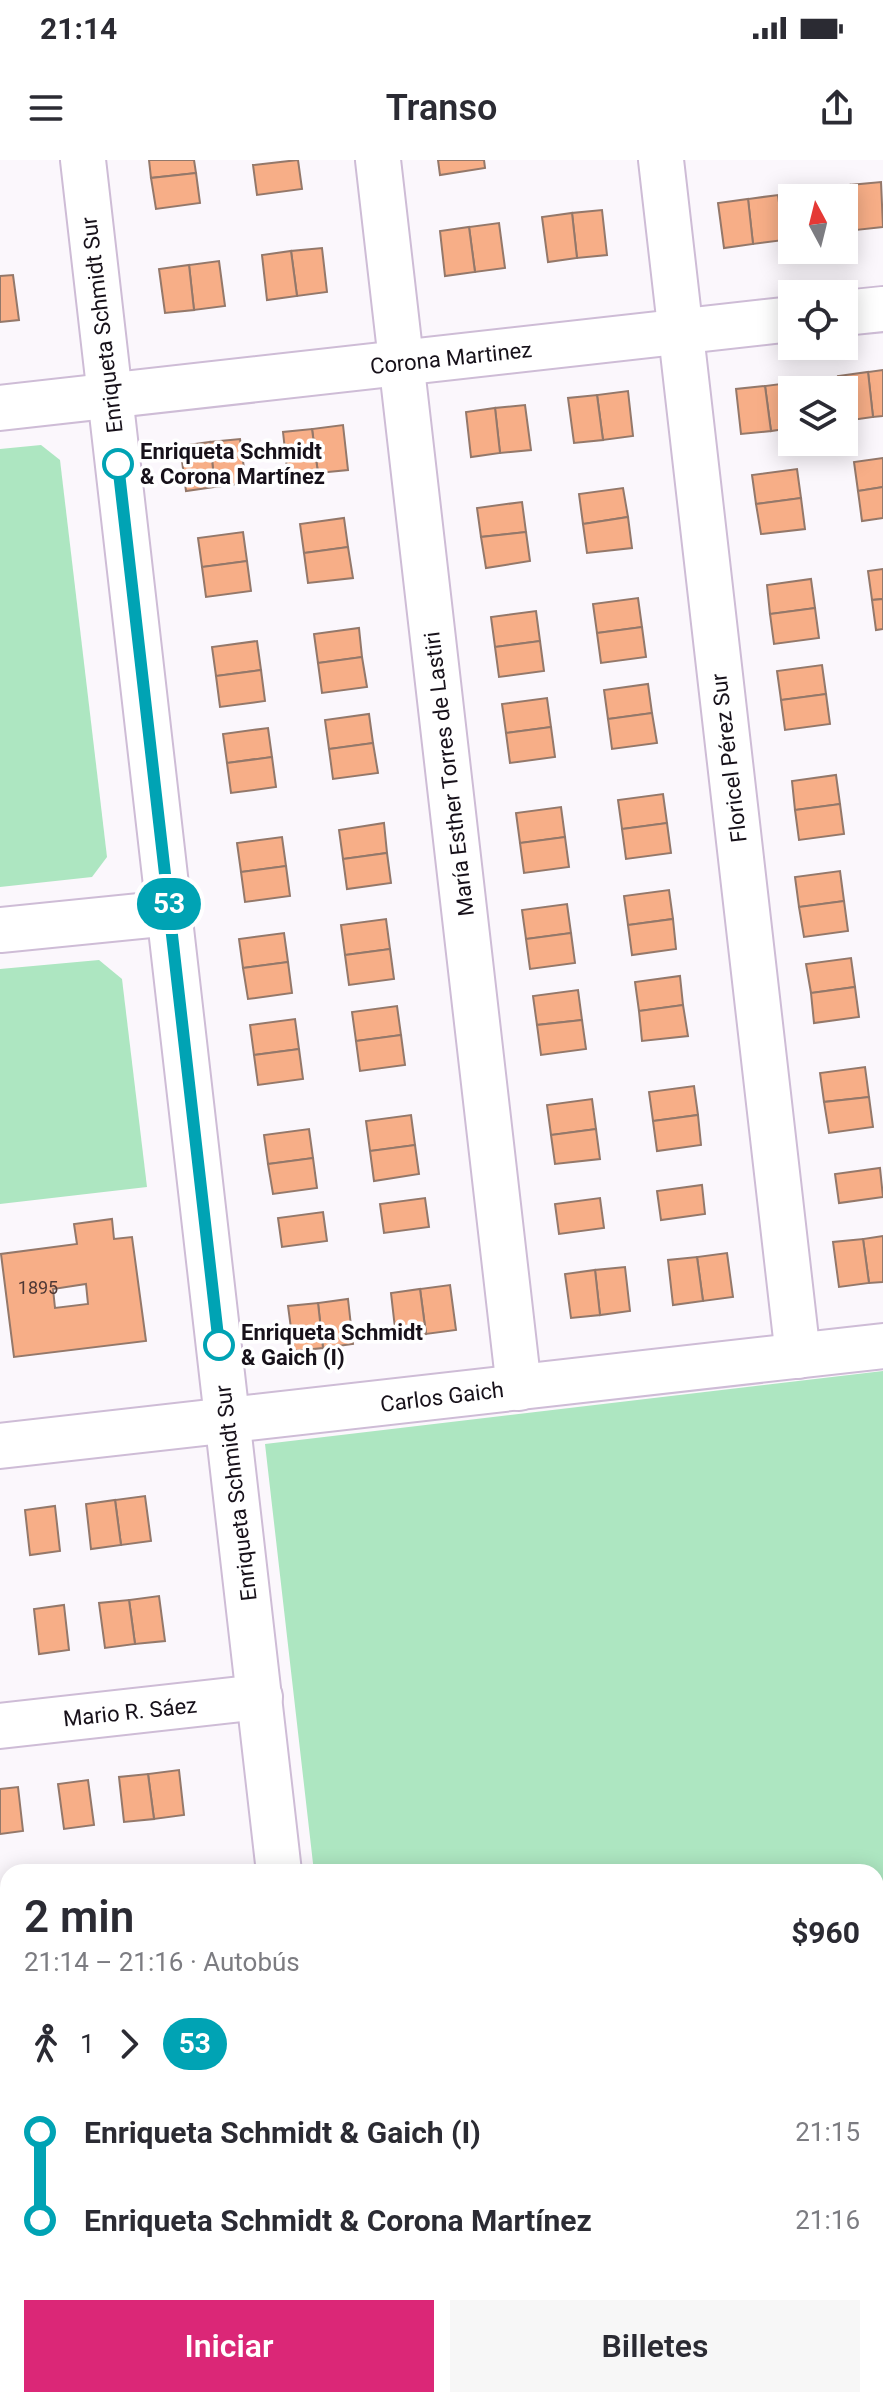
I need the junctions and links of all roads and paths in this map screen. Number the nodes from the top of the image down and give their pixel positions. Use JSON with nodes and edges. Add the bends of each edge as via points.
{"nodes":[{"id":1,"x":83,"y":160,"type":"edge"},
{"id":2,"x":378,"y":160,"type":"edge"},
{"id":3,"x":661,"y":160,"type":"edge"},
{"id":4,"x":883,"y":309,"type":"edge"},
{"id":5,"x":858,"y":312,"type":"edge"},
{"id":6,"x":778,"y":321,"type":"edge"},
{"id":7,"x":680,"y":332,"type":"junction"},
{"id":8,"x":402,"y":363,"type":"junction"},
{"id":9,"x":110,"y":396,"type":"junction"},
{"id":10,"x":0,"y":408,"type":"edge"},
{"id":11,"x":170,"y":913,"type":"junction"},
{"id":12,"x":0,"y":930,"type":"edge"},
{"id":13,"x":883,"y":1346,"type":"edge"},
{"id":14,"x":798,"y":1356,"type":"junction"},
{"id":15,"x":519,"y":1388,"type":"junction"},
{"id":16,"x":228,"y":1422,"type":"junction"},
{"id":17,"x":0,"y":1446,"type":"edge"},
{"id":18,"x":260,"y":1697,"type":"junction"},
{"id":19,"x":0,"y":1726,"type":"edge"},
{"id":20,"x":278,"y":1864,"type":"edge"}],
"edges":[{"from":1,"to":9,"type":"street","name":"Enriqueta Schmidt Sur"},
{"from":2,"to":8,"type":"street","name":"María Esther Torres de Lastiri"},
{"from":3,"to":7,"type":"street","name":"Floricel Pérez Sur"},
{"from":4,"to":5,"type":"street"},
{"from":6,"to":7,"type":"street","name":"Corona Martinez"},
{"from":7,"to":8,"type":"street","name":"Corona Martinez"},
{"from":7,"to":14,"type":"street","name":"Floricel Pérez Sur"},
{"from":8,"to":9,"type":"street","name":"Corona Martinez"},
{"from":8,"to":15,"type":"street","name":"María Esther Torres de Lastiri"},
{"from":9,"to":10,"type":"street","name":"Corona Martinez"},
{"from":9,"to":11,"type":"street","name":"Enriqueta Schmidt Sur"},
{"from":11,"to":12,"type":"street"},
{"from":11,"to":16,"type":"street","name":"Enriqueta Schmidt Sur"},
{"from":13,"to":14,"type":"street","name":"Carlos Gaich"},
{"from":14,"to":15,"type":"street","name":"Carlos Gaich"},
{"from":15,"to":16,"type":"street","name":"Carlos Gaich"},
{"from":16,"to":17,"type":"street","name":"Carlos Gaich"},
{"from":16,"to":18,"type":"street","name":"Enriqueta Schmidt Sur"},
{"from":18,"to":19,"type":"street","name":"Mario R. Sáez"},
{"from":18,"to":20,"type":"street","name":"Enriqueta Schmidt Sur"}]}
